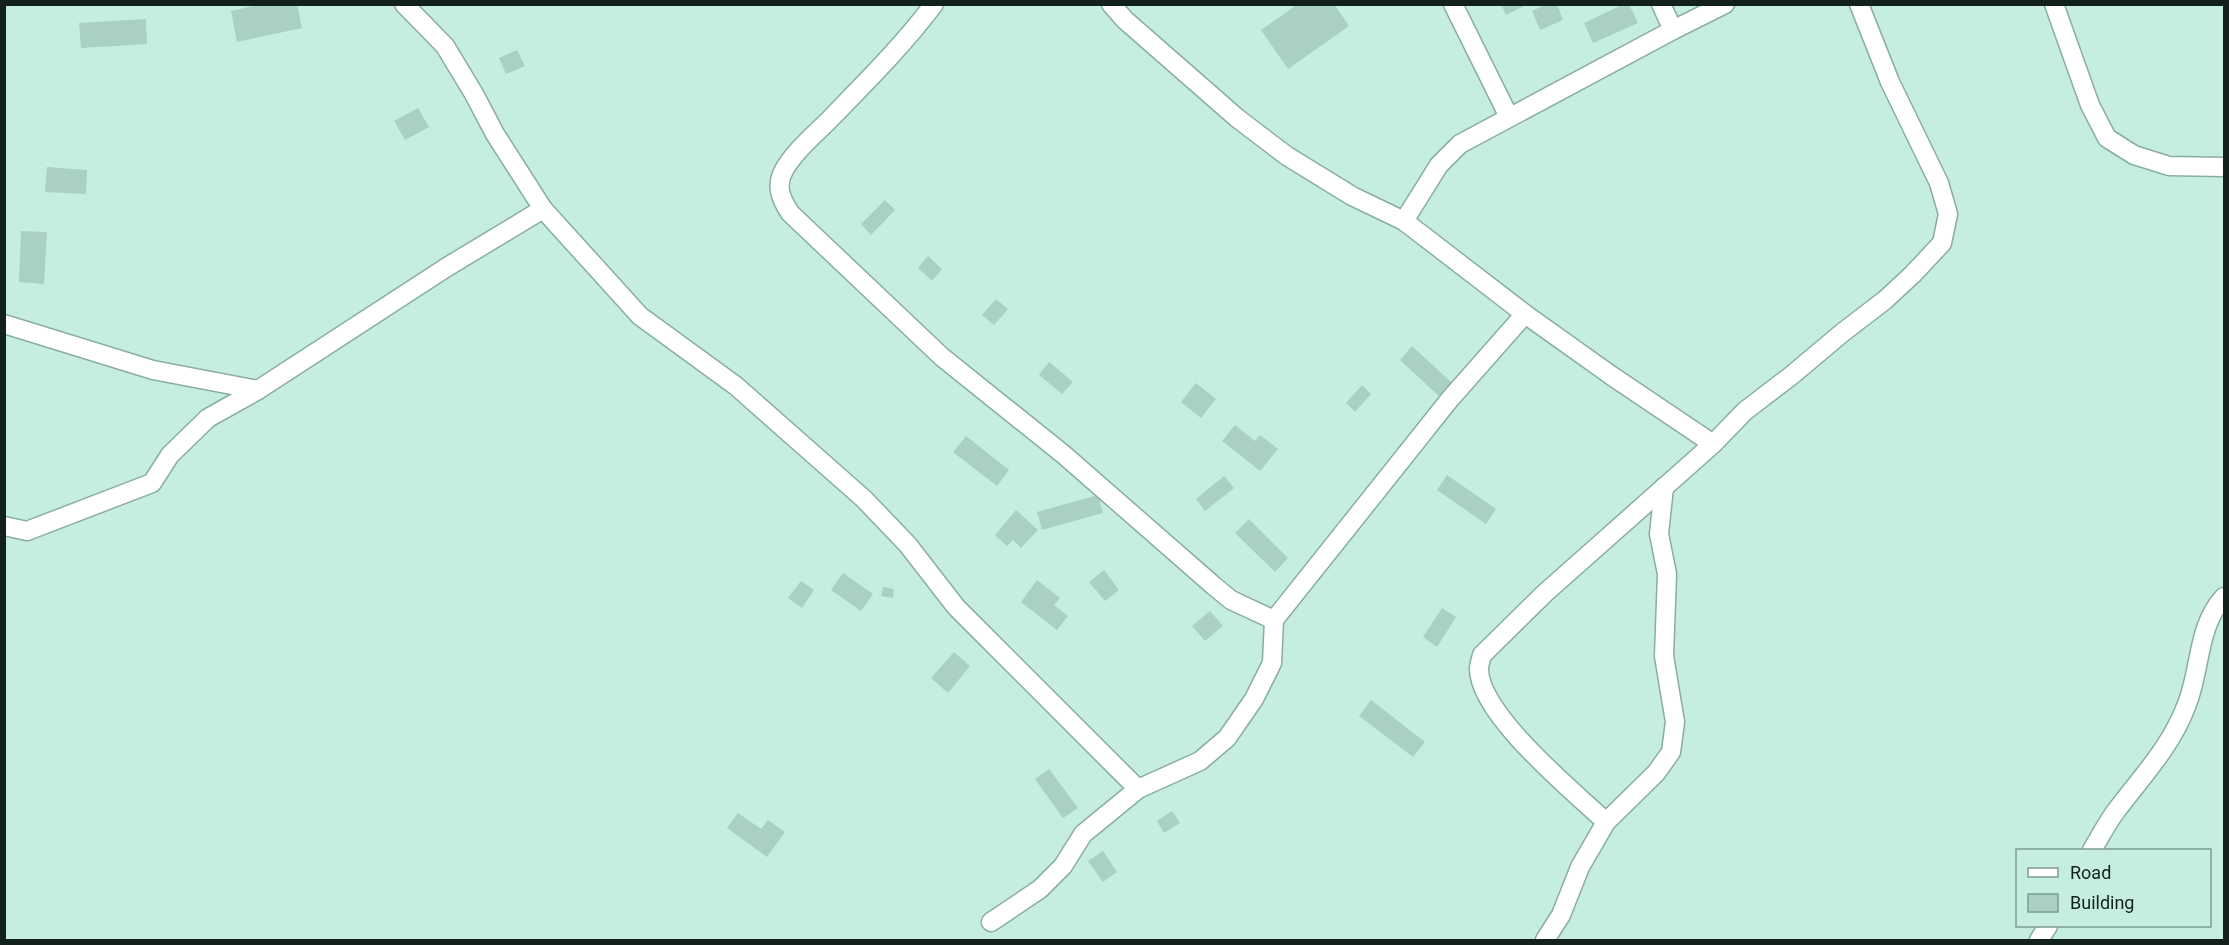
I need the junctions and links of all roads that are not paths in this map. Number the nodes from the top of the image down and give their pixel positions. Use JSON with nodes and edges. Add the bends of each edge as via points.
{"nodes":[{"id":1,"x":934,"y":4,"type":"edge"},
{"id":2,"x":1111,"y":4,"type":"edge"},
{"id":3,"x":1453,"y":4,"type":"edge"},
{"id":4,"x":1661,"y":4,"type":"edge"},
{"id":5,"x":1725,"y":4,"type":"edge"},
{"id":6,"x":1859,"y":4,"type":"edge"},
{"id":7,"x":2054,"y":4,"type":"edge"},
{"id":8,"x":405,"y":5,"type":"edge"},
{"id":9,"x":1673,"y":30,"type":"junction"},
{"id":10,"x":1509,"y":117,"type":"junction"},
{"id":11,"x":2224,"y":167,"type":"edge"},
{"id":12,"x":543,"y":209,"type":"junction"},
{"id":13,"x":1404,"y":221,"type":"junction"},
{"id":14,"x":1525,"y":314,"type":"junction"},
{"id":15,"x":4,"y":324,"type":"edge"},
{"id":16,"x":258,"y":390,"type":"junction"},
{"id":17,"x":1713,"y":444,"type":"junction"},
{"id":18,"x":1664,"y":487,"type":"junction"},
{"id":19,"x":4,"y":526,"type":"edge"},
{"id":20,"x":2224,"y":597,"type":"edge"},
{"id":21,"x":1274,"y":620,"type":"junction"},
{"id":22,"x":1138,"y":789,"type":"junction"},
{"id":23,"x":1606,"y":822,"type":"junction"},
{"id":24,"x":2093,"y":849,"type":"edge"},
{"id":25,"x":991,"y":922,"type":"dead end"},
{"id":26,"x":2047,"y":927,"type":"edge"},
{"id":27,"x":1545,"y":940,"type":"edge"},
{"id":28,"x":2039,"y":940,"type":"edge"}],
"edges":[{"from":1,"to":21,"type":"street","via":[[784,170],[780,197],[790,213],[942,357],[1064,454],[1231,600]]},
{"from":2,"to":13,"type":"street","via":[[1237,118],[1287,156],[1352,196]]},
{"from":3,"to":10,"type":"street"},
{"from":4,"to":9,"type":"street"},
{"from":5,"to":9,"type":"street"},
{"from":6,"to":17,"type":"street","via":[[1890,82],[1939,183],[1948,214],[1942,243],[1885,300],[1745,411]]},
{"from":7,"to":11,"type":"street","via":[[2090,105],[2108,138],[2134,155],[2169,166]]},
{"from":8,"to":12,"type":"street","via":[[445,46]]},
{"from":9,"to":10,"type":"street"},
{"from":10,"to":13,"type":"street","via":[[1460,144],[1439,165]]},
{"from":12,"to":16,"type":"street"},
{"from":12,"to":22,"type":"street","via":[[640,316],[736,386],[864,499],[908,545],[956,607]]},
{"from":13,"to":14,"type":"street"},
{"from":14,"to":17,"type":"street"},
{"from":14,"to":21,"type":"street","via":[[1450,399]]},
{"from":15,"to":16,"type":"street","via":[[153,370]]},
{"from":16,"to":19,"type":"street","via":[[208,418],[170,454],[152,483],[27,531]]},
{"from":17,"to":18,"type":"street"},
{"from":18,"to":23,"type":"street","via":[[1659,534],[1667,574],[1664,656],[1675,722],[1671,752],[1656,773]]},
{"from":18,"to":23,"type":"street","via":[[1491,645],[1482,655],[1479,669],[1492,703],[1521,741]]},
{"from":20,"to":24,"type":"street","via":[[2214,608],[2188,702],[2172,740],[2114,814]]},
{"from":21,"to":22,"type":"street","via":[[1272,663],[1254,699],[1227,738],[1200,761]]},
{"from":22,"to":25,"type":"street","via":[[1083,834],[1063,866],[1040,889]]},
{"from":23,"to":27,"type":"street"},
{"from":26,"to":28,"type":"street"}]}
